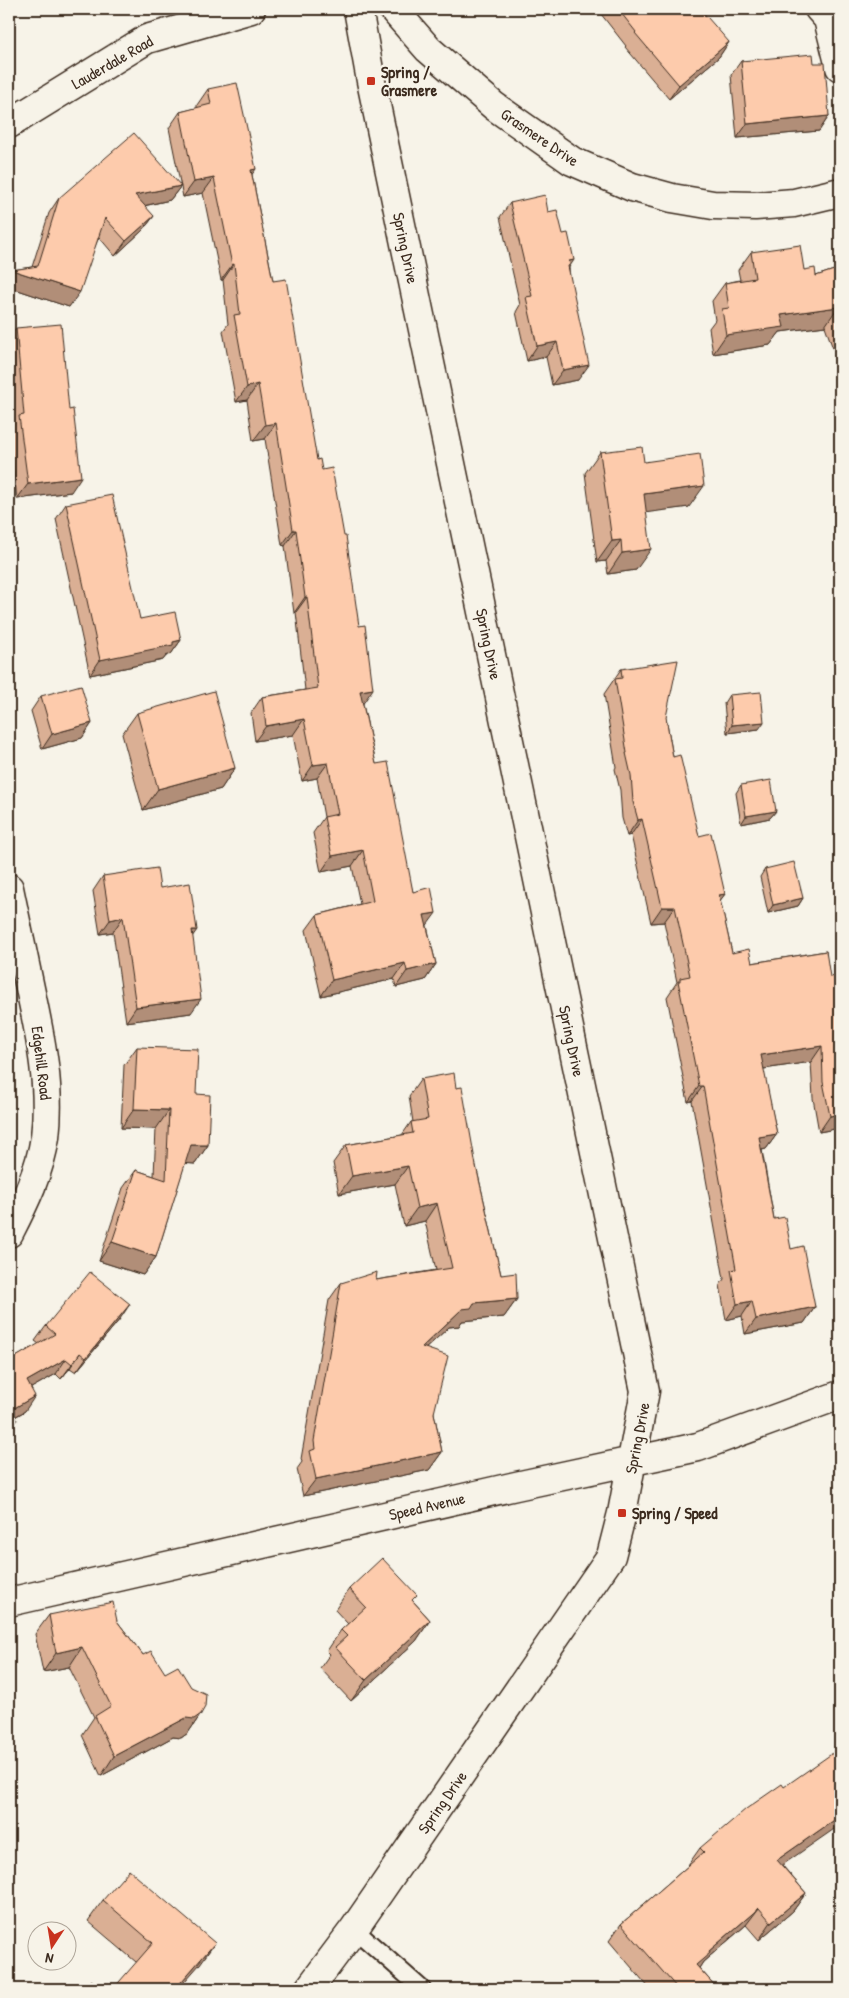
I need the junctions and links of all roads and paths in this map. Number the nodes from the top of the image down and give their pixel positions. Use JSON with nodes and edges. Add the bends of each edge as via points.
{"nodes":[{"id":1,"x":251,"y":9,"type":"edge"},
{"id":2,"x":358,"y":9,"type":"edge"},
{"id":3,"x":393,"y":9,"type":"edge"},
{"id":4,"x":819,"y":9,"type":"edge"},
{"id":5,"x":840,"y":67,"type":"edge"},
{"id":6,"x":9,"y":124,"type":"edge"},
{"id":7,"x":840,"y":192,"type":"edge"},
{"id":8,"x":9,"y":888,"type":"edge"},
{"id":9,"x":9,"y":1233,"type":"edge"},
{"id":10,"x":840,"y":1396,"type":"edge"},
{"id":11,"x":632,"y":1461,"type":"junction"},
{"id":12,"x":9,"y":1602,"type":"edge"},
{"id":13,"x":354,"y":1929,"type":"junction"},
{"id":14,"x":310,"y":1989,"type":"edge"},
{"id":15,"x":422,"y":1989,"type":"edge"}],
"edges":[{"from":1,"to":6,"type":"street","name":"Lauderdale Road","via":[[147,40]]},
{"from":2,"to":11,"type":"street","name":"Spring Drive","via":[[645,1391]]},
{"from":3,"to":7,"type":"street","name":"Grasmere Drive","via":[[428,49],[494,106],[572,162],[632,187],[697,202],[755,206],[794,203]]},
{"from":4,"to":5,"type":"street","via":[[828,19]]},
{"from":8,"to":9,"type":"street","name":"Edgehill Road","via":[[42,1046],[48,1103],[37,1171]]},
{"from":10,"to":11,"type":"street","name":"Speed Avenue","via":[[698,1447]]},
{"from":11,"to":12,"type":"street","name":"Speed Avenue"},
{"from":11,"to":13,"type":"street","name":"Spring Drive","via":[[611,1556]]},
{"from":13,"to":14,"type":"street","name":"Spring Drive"},
{"from":13,"to":15,"type":"lane"}]}
